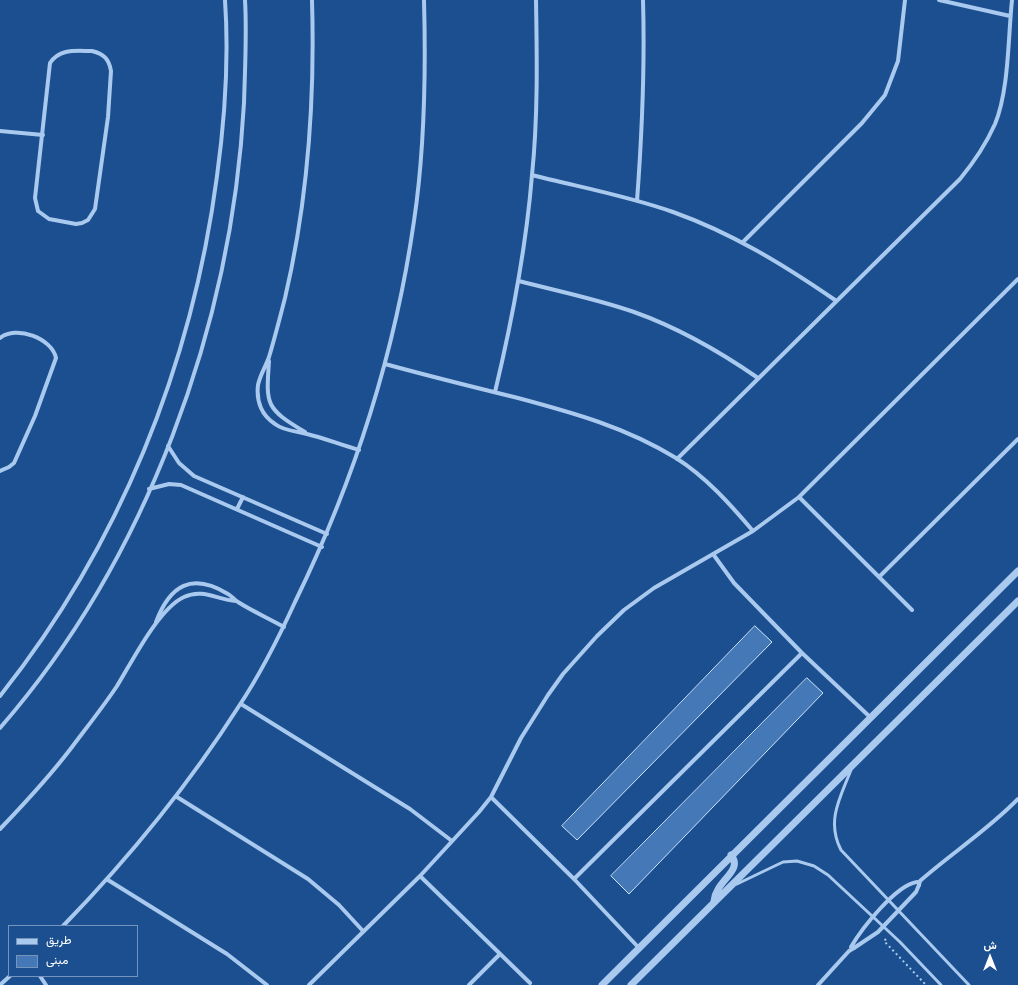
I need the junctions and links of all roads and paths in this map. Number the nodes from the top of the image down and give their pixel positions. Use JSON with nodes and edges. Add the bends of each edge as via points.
{"nodes":[{"id":1,"x":245,"y":0,"type":"edge"},
{"id":2,"x":312,"y":0,"type":"edge"},
{"id":3,"x":424,"y":0,"type":"edge"},
{"id":4,"x":536,"y":0,"type":"edge"},
{"id":5,"x":643,"y":0,"type":"edge"},
{"id":6,"x":904,"y":0,"type":"edge"},
{"id":7,"x":939,"y":0,"type":"edge"},
{"id":8,"x":1012,"y":0,"type":"edge"},
{"id":9,"x":224,"y":1,"type":"edge"},
{"id":10,"x":1010,"y":16,"type":"junction"},
{"id":11,"x":0,"y":131,"type":"edge"},
{"id":12,"x":43,"y":135,"type":"junction"},
{"id":13,"x":532,"y":175,"type":"junction"},
{"id":14,"x":637,"y":201,"type":"junction"},
{"id":15,"x":743,"y":242,"type":"junction"},
{"id":16,"x":1018,"y":280,"type":"edge"},
{"id":17,"x":519,"y":281,"type":"junction"},
{"id":18,"x":835,"y":300,"type":"junction"},
{"id":19,"x":0,"y":338,"type":"edge"},
{"id":20,"x":269,"y":358,"type":"junction"},
{"id":21,"x":385,"y":364,"type":"junction"},
{"id":22,"x":758,"y":378,"type":"junction"},
{"id":23,"x":495,"y":392,"type":"junction"},
{"id":24,"x":307,"y":434,"type":"junction"},
{"id":25,"x":1018,"y":439,"type":"edge"},
{"id":26,"x":168,"y":446,"type":"junction"},
{"id":27,"x":359,"y":450,"type":"junction"},
{"id":28,"x":677,"y":459,"type":"junction"},
{"id":29,"x":0,"y":471,"type":"edge"},
{"id":30,"x":149,"y":490,"type":"junction"},
{"id":31,"x":242,"y":497,"type":"junction"},
{"id":32,"x":799,"y":497,"type":"junction"},
{"id":33,"x":237,"y":509,"type":"junction"},
{"id":34,"x":753,"y":531,"type":"junction"},
{"id":35,"x":327,"y":534,"type":"junction"},
{"id":36,"x":322,"y":547,"type":"junction"},
{"id":37,"x":713,"y":554,"type":"junction"},
{"id":38,"x":1018,"y":571,"type":"edge"},
{"id":39,"x":879,"y":577,"type":"junction"},
{"id":40,"x":236,"y":601,"type":"junction"},
{"id":41,"x":1018,"y":601,"type":"edge"},
{"id":42,"x":912,"y":610,"type":"dead end"},
{"id":43,"x":156,"y":624,"type":"junction"},
{"id":44,"x":284,"y":626,"type":"junction"},
{"id":45,"x":802,"y":653,"type":"junction"},
{"id":46,"x":0,"y":696,"type":"edge"},
{"id":47,"x":241,"y":704,"type":"junction"},
{"id":48,"x":870,"y":717,"type":"junction"},
{"id":49,"x":0,"y":728,"type":"edge"},
{"id":50,"x":853,"y":763,"type":"junction"},
{"id":51,"x":177,"y":797,"type":"junction"},
{"id":52,"x":491,"y":797,"type":"junction"},
{"id":53,"x":1018,"y":799,"type":"edge"},
{"id":54,"x":0,"y":829,"type":"edge"},
{"id":55,"x":452,"y":841,"type":"junction"},
{"id":56,"x":731,"y":855,"type":"junction"},
{"id":57,"x":420,"y":876,"type":"junction"},
{"id":58,"x":574,"y":879,"type":"junction"},
{"id":59,"x":108,"y":880,"type":"junction"},
{"id":60,"x":919,"y":883,"type":"junction"},
{"id":61,"x":725,"y":890,"type":"junction"},
{"id":62,"x":714,"y":901,"type":"junction"},
{"id":63,"x":64,"y":925,"type":"edge"},
{"id":64,"x":363,"y":931,"type":"junction"},
{"id":65,"x":639,"y":948,"type":"junction"},
{"id":66,"x":853,"y":948,"type":"junction"},
{"id":67,"x":499,"y":955,"type":"junction"},
{"id":68,"x":9,"y":977,"type":"edge"},
{"id":69,"x":530,"y":983,"type":"dead end"},
{"id":70,"x":0,"y":985,"type":"edge"},
{"id":71,"x":267,"y":985,"type":"edge"},
{"id":72,"x":309,"y":985,"type":"edge"},
{"id":73,"x":469,"y":985,"type":"edge"},
{"id":74,"x":602,"y":985,"type":"edge"},
{"id":75,"x":631,"y":985,"type":"edge"},
{"id":76,"x":818,"y":985,"type":"edge"},
{"id":77,"x":941,"y":985,"type":"edge"},
{"id":78,"x":969,"y":985,"type":"edge"}],
"edges":[{"from":1,"to":26,"type":"street","via":[[246,53],[242,138],[232,215],[204,339]]},
{"from":2,"to":20,"type":"street","via":[[311,110],[306,173],[297,235]]},
{"from":3,"to":21,"type":"street","via":[[422,140],[415,211],[401,297]]},
{"from":4,"to":13,"type":"street","via":[[537,84]]},
{"from":5,"to":14,"type":"street","via":[[643,127]]},
{"from":6,"to":15,"type":"street","via":[[898,61],[885,95],[862,123]]},
{"from":7,"to":10,"type":"street"},
{"from":8,"to":10,"type":"street"},
{"from":9,"to":46,"type":"street","via":[[224,112],[215,195],[199,276],[176,362],[147,446],[104,538],[45,635]]},
{"from":10,"to":18,"type":"street","via":[[1004,86],[995,124],[976,158],[960,179]]},
{"from":11,"to":12,"type":"street"},
{"from":12,"to":12,"type":"street","via":[[35,198],[38,211],[49,219],[82,223],[88,220],[95,209],[103,163],[111,71],[106,57],[92,51],[70,51],[53,58],[48,69]]},
{"from":13,"to":14,"type":"street"},
{"from":13,"to":17,"type":"street"},
{"from":14,"to":15,"type":"street","via":[[680,215]]},
{"from":15,"to":18,"type":"street","via":[[790,269]]},
{"from":16,"to":32,"type":"street"},
{"from":17,"to":22,"type":"street","via":[[607,303],[653,320],[710,347]]},
{"from":17,"to":23,"type":"street"},
{"from":18,"to":22,"type":"street"},
{"from":19,"to":29,"type":"street","via":[[10,332],[28,335],[46,342],[55,352],[56,358],[35,416],[14,463]]},
{"from":20,"to":24,"type":"street","via":[[266,387],[272,406],[286,421]]},
{"from":20,"to":24,"type":"street","via":[[258,385],[260,407],[275,424]]},
{"from":21,"to":23,"type":"street"},
{"from":21,"to":27,"type":"street"},
{"from":22,"to":28,"type":"street"},
{"from":23,"to":28,"type":"street","via":[[616,427]]},
{"from":24,"to":27,"type":"street"},
{"from":25,"to":39,"type":"street"},
{"from":26,"to":30,"type":"street"},
{"from":26,"to":31,"type":"street","via":[[179,463],[189,472]]},
{"from":27,"to":35,"type":"street"},
{"from":28,"to":34,"type":"street","via":[[716,490]]},
{"from":30,"to":33,"type":"street","via":[[169,484],[181,485]]},
{"from":30,"to":49,"type":"street","via":[[110,568],[80,620]]},
{"from":31,"to":33,"type":"street"},
{"from":31,"to":35,"type":"street"},
{"from":32,"to":34,"type":"street"},
{"from":32,"to":39,"type":"street"},
{"from":33,"to":36,"type":"street"},
{"from":34,"to":37,"type":"street"},
{"from":35,"to":36,"type":"street"},
{"from":36,"to":44,"type":"street"},
{"from":37,"to":45,"type":"street","via":[[734,583]]},
{"from":37,"to":52,"type":"street","via":[[685,568],[624,610],[579,655],[534,716]]},
{"from":38,"to":48,"type":"street"},
{"from":39,"to":42,"type":"street"},
{"from":40,"to":43,"type":"street","via":[[205,593],[190,595],[172,606]]},
{"from":40,"to":43,"type":"street","via":[[227,593],[207,584],[188,584],[176,590],[167,599]]},
{"from":40,"to":44,"type":"street"},
{"from":41,"to":50,"type":"street"},
{"from":43,"to":54,"type":"street","via":[[116,688],[71,748]]},
{"from":44,"to":47,"type":"street"},
{"from":45,"to":48,"type":"street"},
{"from":45,"to":58,"type":"street"},
{"from":47,"to":51,"type":"street"},
{"from":47,"to":55,"type":"street","via":[[410,809]]},
{"from":48,"to":56,"type":"street"},
{"from":50,"to":61,"type":"street"},
{"from":50,"to":78,"type":"lane","via":[[834,815],[834,833],[841,850]]},
{"from":51,"to":59,"type":"street"},
{"from":51,"to":64,"type":"street","via":[[308,879],[339,905]]},
{"from":52,"to":55,"type":"street"},
{"from":52,"to":58,"type":"street"},
{"from":53,"to":60,"type":"street"},
{"from":55,"to":57,"type":"street"},
{"from":56,"to":62,"type":"street","via":[[735,862],[734,868],[717,888]]},
{"from":56,"to":65,"type":"street"},
{"from":57,"to":64,"type":"street"},
{"from":57,"to":67,"type":"street"},
{"from":58,"to":65,"type":"street"},
{"from":59,"to":63,"type":"street"},
{"from":59,"to":71,"type":"street","via":[[227,954]]},
{"from":60,"to":66,"type":"street","bridge":true,"via":[[878,932]]},
{"from":60,"to":66,"type":"street","bridge":true,"via":[[905,886],[863,927]]},
{"from":61,"to":62,"type":"street"},
{"from":61,"to":77,"type":"lane","via":[[783,862],[798,861],[814,866],[828,875],[900,942]]},
{"from":62,"to":75,"type":"street"},
{"from":64,"to":72,"type":"street"},
{"from":65,"to":74,"type":"street"},
{"from":66,"to":76,"type":"street"},
{"from":67,"to":69,"type":"street"},
{"from":67,"to":73,"type":"street"},
{"from":68,"to":70,"type":"street"}]}
